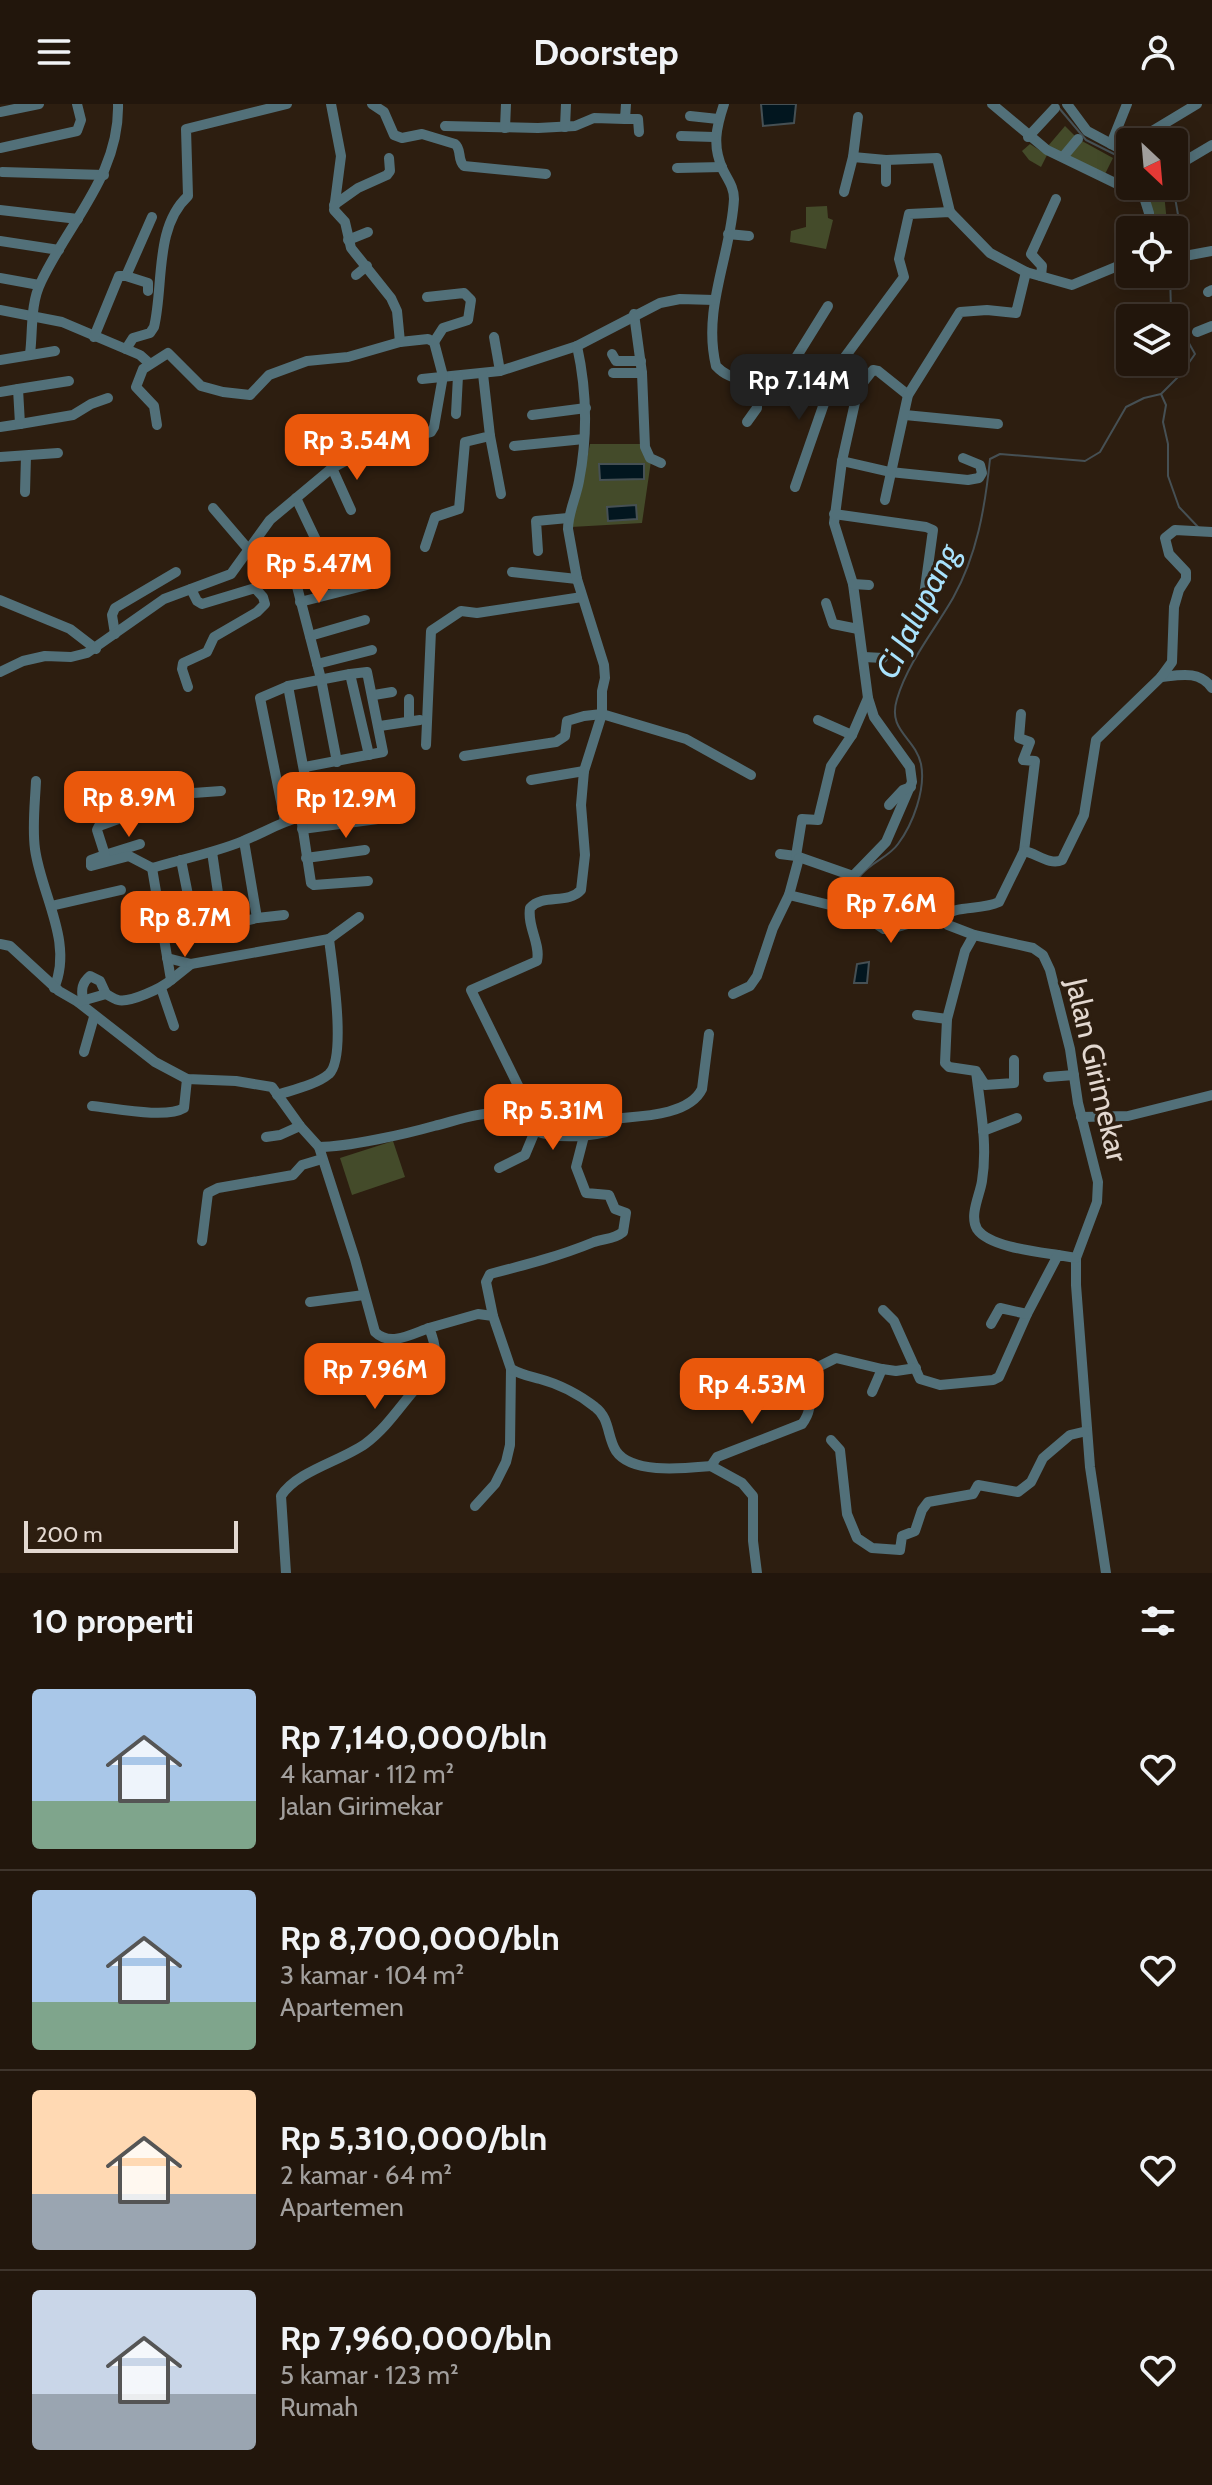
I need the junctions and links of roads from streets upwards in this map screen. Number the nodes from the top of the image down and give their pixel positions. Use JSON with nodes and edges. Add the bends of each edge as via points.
{"nodes":[{"id":1,"x":39,"y":104,"type":"edge"},
{"id":2,"x":77,"y":104,"type":"edge"},
{"id":3,"x":118,"y":104,"type":"edge"},
{"id":4,"x":287,"y":104,"type":"edge"},
{"id":5,"x":331,"y":104,"type":"edge"},
{"id":6,"x":372,"y":104,"type":"edge"},
{"id":7,"x":506,"y":104,"type":"edge"},
{"id":8,"x":566,"y":104,"type":"edge"},
{"id":9,"x":626,"y":104,"type":"edge"},
{"id":10,"x":724,"y":104,"type":"edge"},
{"id":11,"x":1067,"y":104,"type":"edge"},
{"id":12,"x":1127,"y":104,"type":"edge"},
{"id":13,"x":1197,"y":104,"type":"edge"},
{"id":14,"x":999,"y":106,"type":"edge"},
{"id":15,"x":1055,"y":108,"type":"dead end"},
{"id":16,"x":1077,"y":109,"type":"edge"},
{"id":17,"x":0,"y":112,"type":"edge"},
{"id":18,"x":690,"y":116,"type":"dead end"},
{"id":19,"x":858,"y":117,"type":"dead end"},
{"id":20,"x":625,"y":119,"type":"junction"},
{"id":21,"x":718,"y":119,"type":"junction"},
{"id":22,"x":445,"y":126,"type":"dead end"},
{"id":23,"x":565,"y":127,"type":"junction"},
{"id":24,"x":505,"y":128,"type":"junction"},
{"id":25,"x":1126,"y":128,"type":"edge"},
{"id":26,"x":1157,"y":128,"type":"edge"},
{"id":27,"x":639,"y":132,"type":"dead end"},
{"id":28,"x":681,"y":136,"type":"dead end"},
{"id":29,"x":714,"y":137,"type":"junction"},
{"id":30,"x":1028,"y":137,"type":"junction"},
{"id":31,"x":1078,"y":139,"type":"dead end"},
{"id":32,"x":1116,"y":143,"type":"edge"},
{"id":33,"x":1212,"y":145,"type":"edge"},
{"id":34,"x":0,"y":148,"type":"edge"},
{"id":35,"x":853,"y":157,"type":"junction"},
{"id":36,"x":1063,"y":157,"type":"junction"},
{"id":37,"x":389,"y":158,"type":"dead end"},
{"id":38,"x":1188,"y":159,"type":"edge"},
{"id":39,"x":886,"y":160,"type":"junction"},
{"id":40,"x":722,"y":167,"type":"junction"},
{"id":41,"x":677,"y":168,"type":"dead end"},
{"id":42,"x":2,"y":172,"type":"dead end"},
{"id":43,"x":546,"y":174,"type":"dead end"},
{"id":44,"x":104,"y":175,"type":"junction"},
{"id":45,"x":886,"y":182,"type":"dead end"},
{"id":46,"x":844,"y":192,"type":"dead end"},
{"id":47,"x":1056,"y":199,"type":"dead end"},
{"id":48,"x":334,"y":205,"type":"junction"},
{"id":49,"x":0,"y":210,"type":"edge"},
{"id":50,"x":950,"y":212,"type":"junction"},
{"id":51,"x":1149,"y":216,"type":"edge"},
{"id":52,"x":152,"y":217,"type":"dead end"},
{"id":53,"x":78,"y":219,"type":"junction"},
{"id":54,"x":368,"y":232,"type":"dead end"},
{"id":55,"x":728,"y":234,"type":"junction"},
{"id":56,"x":749,"y":236,"type":"dead end"},
{"id":57,"x":348,"y":240,"type":"junction"},
{"id":58,"x":0,"y":241,"type":"edge"},
{"id":59,"x":59,"y":250,"type":"junction"},
{"id":60,"x":1212,"y":251,"type":"edge"},
{"id":61,"x":1188,"y":256,"type":"edge"},
{"id":62,"x":367,"y":266,"type":"junction"},
{"id":63,"x":1116,"y":266,"type":"edge"},
{"id":64,"x":1026,"y":272,"type":"junction"},
{"id":65,"x":356,"y":275,"type":"dead end"},
{"id":66,"x":126,"y":276,"type":"junction"},
{"id":67,"x":1041,"y":276,"type":"junction"},
{"id":68,"x":0,"y":278,"type":"edge"},
{"id":69,"x":39,"y":285,"type":"junction"},
{"id":70,"x":148,"y":291,"type":"dead end"},
{"id":71,"x":427,"y":297,"type":"dead end"},
{"id":72,"x":714,"y":300,"type":"junction"},
{"id":73,"x":828,"y":306,"type":"dead end"},
{"id":74,"x":0,"y":310,"type":"edge"},
{"id":75,"x":634,"y":314,"type":"junction"},
{"id":76,"x":32,"y":317,"type":"junction"},
{"id":77,"x":1212,"y":326,"type":"edge"},
{"id":78,"x":1197,"y":332,"type":"dead end"},
{"id":79,"x":94,"y":337,"type":"junction"},
{"id":80,"x":494,"y":337,"type":"dead end"},
{"id":81,"x":400,"y":342,"type":"junction"},
{"id":82,"x":434,"y":342,"type":"junction"},
{"id":83,"x":577,"y":346,"type":"junction"},
{"id":84,"x":126,"y":349,"type":"junction"},
{"id":85,"x":55,"y":351,"type":"dead end"},
{"id":86,"x":30,"y":354,"type":"junction"},
{"id":87,"x":612,"y":354,"type":"dead end"},
{"id":88,"x":0,"y":360,"type":"edge"},
{"id":89,"x":641,"y":361,"type":"junction"},
{"id":90,"x":149,"y":363,"type":"junction"},
{"id":91,"x":792,"y":364,"type":"junction"},
{"id":92,"x":836,"y":369,"type":"junction"},
{"id":93,"x":500,"y":371,"type":"junction"},
{"id":94,"x":613,"y":373,"type":"dead end"},
{"id":95,"x":642,"y":373,"type":"junction"},
{"id":96,"x":483,"y":374,"type":"junction"},
{"id":97,"x":443,"y":376,"type":"junction"},
{"id":98,"x":458,"y":376,"type":"junction"},
{"id":99,"x":757,"y":378,"type":"junction"},
{"id":100,"x":422,"y":379,"type":"dead end"},
{"id":101,"x":69,"y":381,"type":"dead end"},
{"id":102,"x":18,"y":389,"type":"junction"},
{"id":103,"x":858,"y":389,"type":"junction"},
{"id":104,"x":0,"y":392,"type":"edge"},
{"id":105,"x":908,"y":395,"type":"junction"},
{"id":106,"x":108,"y":398,"type":"dead end"},
{"id":107,"x":586,"y":408,"type":"junction"},
{"id":108,"x":456,"y":414,"type":"dead end"},
{"id":109,"x":532,"y":415,"type":"dead end"},
{"id":110,"x":905,"y":415,"type":"junction"},
{"id":111,"x":747,"y":422,"type":"dead end"},
{"id":112,"x":20,"y":424,"type":"junction"},
{"id":113,"x":998,"y":424,"type":"dead end"},
{"id":114,"x":157,"y":425,"type":"dead end"},
{"id":115,"x":0,"y":427,"type":"edge"},
{"id":116,"x":490,"y":436,"type":"junction"},
{"id":117,"x":584,"y":439,"type":"junction"},
{"id":118,"x":514,"y":446,"type":"dead end"},
{"id":119,"x":58,"y":453,"type":"dead end"},
{"id":120,"x":26,"y":456,"type":"junction"},
{"id":121,"x":0,"y":457,"type":"edge"},
{"id":122,"x":963,"y":458,"type":"dead end"},
{"id":123,"x":842,"y":461,"type":"junction"},
{"id":124,"x":661,"y":463,"type":"dead end"},
{"id":125,"x":332,"y":468,"type":"junction"},
{"id":126,"x":890,"y":472,"type":"junction"},
{"id":127,"x":795,"y":487,"type":"dead end"},
{"id":128,"x":25,"y":492,"type":"dead end"},
{"id":129,"x":501,"y":494,"type":"dead end"},
{"id":130,"x":296,"y":498,"type":"junction"},
{"id":131,"x":885,"y":500,"type":"dead end"},
{"id":132,"x":213,"y":508,"type":"dead end"},
{"id":133,"x":351,"y":510,"type":"dead end"},
{"id":134,"x":834,"y":514,"type":"junction"},
{"id":135,"x":568,"y":518,"type":"junction"},
{"id":136,"x":1212,"y":532,"type":"edge"},
{"id":137,"x":425,"y":547,"type":"dead end"},
{"id":138,"x":249,"y":550,"type":"junction"},
{"id":139,"x":538,"y":551,"type":"dead end"},
{"id":140,"x":360,"y":558,"type":"dead end"},
{"id":141,"x":326,"y":561,"type":"junction"},
{"id":142,"x":176,"y":572,"type":"dead end"},
{"id":143,"x":512,"y":572,"type":"dead end"},
{"id":144,"x":577,"y":579,"type":"junction"},
{"id":145,"x":156,"y":582,"type":"junction"},
{"id":146,"x":371,"y":584,"type":"dead end"},
{"id":147,"x":853,"y":584,"type":"junction"},
{"id":148,"x":869,"y":585,"type":"dead end"},
{"id":149,"x":191,"y":589,"type":"junction"},
{"id":150,"x":582,"y":597,"type":"junction"},
{"id":151,"x":164,"y":599,"type":"junction"},
{"id":152,"x":0,"y":600,"type":"edge"},
{"id":153,"x":300,"y":602,"type":"junction"},
{"id":154,"x":826,"y":603,"type":"dead end"},
{"id":155,"x":923,"y":603,"type":"dead end"},
{"id":156,"x":365,"y":620,"type":"dead end"},
{"id":157,"x":858,"y":629,"type":"junction"},
{"id":158,"x":115,"y":634,"type":"junction"},
{"id":159,"x":310,"y":636,"type":"junction"},
{"id":160,"x":96,"y":649,"type":"junction"},
{"id":161,"x":372,"y":650,"type":"dead end"},
{"id":162,"x":864,"y":657,"type":"junction"},
{"id":163,"x":883,"y":658,"type":"dead end"},
{"id":164,"x":317,"y":664,"type":"junction"},
{"id":165,"x":0,"y":672,"type":"edge"},
{"id":166,"x":350,"y":674,"type":"junction"},
{"id":167,"x":1161,"y":677,"type":"junction"},
{"id":168,"x":321,"y":679,"type":"junction"},
{"id":169,"x":288,"y":686,"type":"junction"},
{"id":170,"x":188,"y":687,"type":"dead end"},
{"id":171,"x":1212,"y":688,"type":"edge"},
{"id":172,"x":392,"y":692,"type":"dead end"},
{"id":173,"x":374,"y":695,"type":"junction"},
{"id":174,"x":868,"y":698,"type":"junction"},
{"id":175,"x":409,"y":699,"type":"dead end"},
{"id":176,"x":1021,"y":714,"type":"dead end"},
{"id":177,"x":602,"y":715,"type":"junction"},
{"id":178,"x":818,"y":720,"type":"dead end"},
{"id":179,"x":380,"y":726,"type":"junction"},
{"id":180,"x":852,"y":735,"type":"junction"},
{"id":181,"x":426,"y":745,"type":"dead end"},
{"id":182,"x":369,"y":755,"type":"junction"},
{"id":183,"x":464,"y":756,"type":"dead end"},
{"id":184,"x":337,"y":762,"type":"junction"},
{"id":185,"x":305,"y":767,"type":"junction"},
{"id":186,"x":584,"y":771,"type":"junction"},
{"id":187,"x":751,"y":775,"type":"dead end"},
{"id":188,"x":531,"y":780,"type":"dead end"},
{"id":189,"x":36,"y":781,"type":"dead end"},
{"id":190,"x":384,"y":785,"type":"dead end"},
{"id":191,"x":911,"y":787,"type":"junction"},
{"id":192,"x":221,"y":791,"type":"dead end"},
{"id":193,"x":309,"y":798,"type":"junction"},
{"id":194,"x":96,"y":799,"type":"dead end"},
{"id":195,"x":889,"y":805,"type":"dead end"},
{"id":196,"x":385,"y":818,"type":"dead end"},
{"id":197,"x":285,"y":821,"type":"junction"},
{"id":198,"x":302,"y":823,"type":"junction"},
{"id":199,"x":102,"y":824,"type":"junction"},
{"id":200,"x":244,"y":841,"type":"junction"},
{"id":201,"x":140,"y":844,"type":"dead end"},
{"id":202,"x":365,"y":850,"type":"dead end"},
{"id":203,"x":1024,"y":851,"type":"junction"},
{"id":204,"x":212,"y":852,"type":"junction"},
{"id":205,"x":780,"y":854,"type":"dead end"},
{"id":206,"x":105,"y":855,"type":"junction"},
{"id":207,"x":797,"y":857,"type":"junction"},
{"id":208,"x":306,"y":858,"type":"junction"},
{"id":209,"x":181,"y":860,"type":"junction"},
{"id":210,"x":152,"y":868,"type":"junction"},
{"id":211,"x":853,"y":876,"type":"junction"},
{"id":212,"x":368,"y":881,"type":"dead end"},
{"id":213,"x":121,"y":890,"type":"dead end"},
{"id":214,"x":789,"y":895,"type":"junction"},
{"id":215,"x":845,"y":903,"type":"junction"},
{"id":216,"x":51,"y":906,"type":"junction"},
{"id":217,"x":284,"y":915,"type":"dead end"},
{"id":218,"x":359,"y":917,"type":"dead end"},
{"id":219,"x":257,"y":918,"type":"junction"},
{"id":220,"x":939,"y":918,"type":"junction"},
{"id":221,"x":223,"y":927,"type":"junction"},
{"id":222,"x":974,"y":935,"type":"junction"},
{"id":223,"x":329,"y":939,"type":"junction"},
{"id":224,"x":0,"y":944,"type":"edge"},
{"id":225,"x":167,"y":958,"type":"junction"},
{"id":226,"x":191,"y":964,"type":"junction"},
{"id":227,"x":171,"y":980,"type":"junction"},
{"id":228,"x":54,"y":988,"type":"junction"},
{"id":229,"x":161,"y":988,"type":"junction"},
{"id":230,"x":106,"y":994,"type":"junction"},
{"id":231,"x":733,"y":994,"type":"dead end"},
{"id":232,"x":80,"y":1001,"type":"junction"},
{"id":233,"x":917,"y":1015,"type":"dead end"},
{"id":234,"x":94,"y":1017,"type":"junction"},
{"id":235,"x":947,"y":1019,"type":"junction"},
{"id":236,"x":174,"y":1026,"type":"dead end"},
{"id":237,"x":709,"y":1034,"type":"dead end"},
{"id":238,"x":84,"y":1052,"type":"dead end"},
{"id":239,"x":1014,"y":1060,"type":"dead end"},
{"id":240,"x":976,"y":1071,"type":"junction"},
{"id":241,"x":1074,"y":1075,"type":"junction"},
{"id":242,"x":1048,"y":1077,"type":"dead end"},
{"id":243,"x":187,"y":1079,"type":"junction"},
{"id":244,"x":277,"y":1095,"type":"junction"},
{"id":245,"x":1212,"y":1095,"type":"edge"},
{"id":246,"x":92,"y":1106,"type":"dead end"},
{"id":247,"x":1081,"y":1117,"type":"junction"},
{"id":248,"x":1017,"y":1118,"type":"dead end"},
{"id":249,"x":300,"y":1126,"type":"junction"},
{"id":250,"x":535,"y":1131,"type":"junction"},
{"id":251,"x":983,"y":1131,"type":"junction"},
{"id":252,"x":584,"y":1136,"type":"junction"},
{"id":253,"x":266,"y":1137,"type":"dead end"},
{"id":254,"x":319,"y":1147,"type":"junction"},
{"id":255,"x":322,"y":1159,"type":"junction"},
{"id":256,"x":499,"y":1168,"type":"dead end"},
{"id":257,"x":202,"y":1241,"type":"dead end"},
{"id":258,"x":1058,"y":1255,"type":"junction"},
{"id":259,"x":1076,"y":1258,"type":"junction"},
{"id":260,"x":364,"y":1295,"type":"junction"},
{"id":261,"x":310,"y":1302,"type":"dead end"},
{"id":262,"x":883,"y":1310,"type":"dead end"},
{"id":263,"x":1027,"y":1314,"type":"junction"},
{"id":264,"x":493,"y":1316,"type":"junction"},
{"id":265,"x":991,"y":1324,"type":"dead end"},
{"id":266,"x":429,"y":1328,"type":"junction"},
{"id":267,"x":916,"y":1368,"type":"junction"},
{"id":268,"x":511,"y":1369,"type":"junction"},
{"id":269,"x":882,"y":1369,"type":"junction"},
{"id":270,"x":812,"y":1370,"type":"junction"},
{"id":271,"x":795,"y":1373,"type":"dead end"},
{"id":272,"x":872,"y":1392,"type":"dead end"},
{"id":273,"x":1087,"y":1431,"type":"junction"},
{"id":274,"x":831,"y":1440,"type":"dead end"},
{"id":275,"x":711,"y":1466,"type":"junction"},
{"id":276,"x":475,"y":1506,"type":"dead end"},
{"id":277,"x":286,"y":1573,"type":"edge"},
{"id":278,"x":757,"y":1573,"type":"edge"},
{"id":279,"x":1106,"y":1573,"type":"edge"}],
"edges":[{"from":1,"to":17,"type":"street"},
{"from":2,"to":34,"type":"street","via":[[80,128]]},
{"from":3,"to":44,"type":"street","via":[[118,131]]},
{"from":4,"to":84,"type":"street","via":[[186,129],[188,196],[168,230],[154,327],[133,338]]},
{"from":5,"to":48,"type":"street","via":[[341,156]]},
{"from":6,"to":43,"type":"street","via":[[384,112],[394,135],[422,134],[455,144],[464,166]]},
{"from":7,"to":24,"type":"street"},
{"from":8,"to":23,"type":"street"},
{"from":9,"to":20,"type":"street"},
{"from":10,"to":21,"type":"street"},
{"from":11,"to":16,"type":"street"},
{"from":12,"to":25,"type":"street"},
{"from":13,"to":26,"type":"street"},
{"from":14,"to":30,"type":"street"},
{"from":15,"to":30,"type":"street"},
{"from":16,"to":32,"type":"street","via":[[1087,131]]},
{"from":18,"to":21,"type":"street"},
{"from":19,"to":35,"type":"street"},
{"from":20,"to":23,"type":"street","via":[[594,118]]},
{"from":20,"to":27,"type":"street","via":[[640,120]]},
{"from":21,"to":29,"type":"street"},
{"from":22,"to":24,"type":"street"},
{"from":23,"to":24,"type":"street"},
{"from":28,"to":29,"type":"street"},
{"from":29,"to":40,"type":"street"},
{"from":30,"to":36,"type":"street"},
{"from":31,"to":36,"type":"street"},
{"from":33,"to":38,"type":"street"},
{"from":35,"to":39,"type":"street"},
{"from":35,"to":46,"type":"street"},
{"from":36,"to":51,"type":"street","via":[[1144,197]]},
{"from":37,"to":48,"type":"street","via":[[389,173]]},
{"from":39,"to":45,"type":"street"},
{"from":39,"to":50,"type":"street","via":[[937,158]]},
{"from":40,"to":41,"type":"street"},
{"from":40,"to":55,"type":"street","via":[[734,195]]},
{"from":42,"to":44,"type":"street"},
{"from":44,"to":53,"type":"street"},
{"from":47,"to":67,"type":"street","via":[[1031,254],[1042,266]]},
{"from":48,"to":57,"type":"street"},
{"from":49,"to":53,"type":"street"},
{"from":50,"to":64,"type":"street","via":[[990,253]]},
{"from":50,"to":92,"type":"street","via":[[908,215],[899,259],[904,277]]},
{"from":52,"to":66,"type":"street"},
{"from":53,"to":59,"type":"street"},
{"from":54,"to":57,"type":"street"},
{"from":55,"to":56,"type":"street"},
{"from":55,"to":72,"type":"street"},
{"from":57,"to":62,"type":"street"},
{"from":58,"to":59,"type":"street"},
{"from":59,"to":69,"type":"street"},
{"from":60,"to":61,"type":"street"},
{"from":62,"to":65,"type":"street"},
{"from":62,"to":81,"type":"street","via":[[395,304]]},
{"from":63,"to":67,"type":"street","via":[[1072,285]]},
{"from":64,"to":67,"type":"street"},
{"from":64,"to":105,"type":"street","via":[[1016,313],[961,311]]},
{"from":66,"to":70,"type":"street","via":[[148,283]]},
{"from":66,"to":79,"type":"street","via":[[119,276]]},
{"from":68,"to":69,"type":"street"},
{"from":69,"to":76,"type":"street"},
{"from":71,"to":82,"type":"street","via":[[464,293],[471,300],[468,320],[443,328]]},
{"from":72,"to":75,"type":"street","via":[[680,299]]},
{"from":72,"to":99,"type":"street","via":[[712,336],[720,370]]},
{"from":73,"to":91,"type":"street"},
{"from":74,"to":76,"type":"street"},
{"from":75,"to":83,"type":"street"},
{"from":75,"to":89,"type":"street"},
{"from":76,"to":79,"type":"street","via":[[62,322]]},
{"from":76,"to":86,"type":"street"},
{"from":77,"to":78,"type":"street"},
{"from":79,"to":84,"type":"street"},
{"from":80,"to":93,"type":"street"},
{"from":81,"to":82,"type":"street"},
{"from":81,"to":90,"type":"street","via":[[348,357],[307,361],[269,375],[250,395],[201,386],[170,354]]},
{"from":82,"to":97,"type":"street"},
{"from":83,"to":93,"type":"street"},
{"from":83,"to":107,"type":"street"},
{"from":84,"to":90,"type":"street"},
{"from":85,"to":86,"type":"street"},
{"from":86,"to":88,"type":"street"},
{"from":87,"to":89,"type":"street","via":[[616,361]]},
{"from":89,"to":95,"type":"street"},
{"from":90,"to":114,"type":"street","via":[[136,389],[154,406]]},
{"from":91,"to":92,"type":"street","via":[[822,363]]},
{"from":91,"to":99,"type":"street"},
{"from":92,"to":103,"type":"street"},
{"from":92,"to":127,"type":"street"},
{"from":93,"to":96,"type":"street"},
{"from":94,"to":95,"type":"street"},
{"from":95,"to":124,"type":"street","via":[[645,447],[650,458]]},
{"from":96,"to":98,"type":"street"},
{"from":96,"to":116,"type":"street"},
{"from":97,"to":98,"type":"street"},
{"from":97,"to":100,"type":"street"},
{"from":97,"to":125,"type":"street","via":[[431,432],[372,448]]},
{"from":98,"to":108,"type":"street"},
{"from":99,"to":111,"type":"street","via":[[757,408]]},
{"from":101,"to":102,"type":"street"},
{"from":102,"to":104,"type":"street"},
{"from":102,"to":112,"type":"street"},
{"from":103,"to":105,"type":"street","via":[[873,370]]},
{"from":103,"to":123,"type":"street"},
{"from":105,"to":110,"type":"street"},
{"from":106,"to":112,"type":"street","via":[[73,415]]},
{"from":107,"to":109,"type":"street"},
{"from":107,"to":117,"type":"street"},
{"from":110,"to":113,"type":"street"},
{"from":110,"to":126,"type":"street"},
{"from":112,"to":115,"type":"street"},
{"from":116,"to":129,"type":"street"},
{"from":116,"to":137,"type":"street","via":[[465,442],[459,509],[435,517]]},
{"from":117,"to":118,"type":"street"},
{"from":117,"to":135,"type":"street"},
{"from":119,"to":120,"type":"street"},
{"from":120,"to":121,"type":"street"},
{"from":120,"to":128,"type":"street"},
{"from":122,"to":126,"type":"street","via":[[980,465],[979,478]]},
{"from":123,"to":126,"type":"street"},
{"from":123,"to":134,"type":"street"},
{"from":125,"to":130,"type":"street"},
{"from":125,"to":133,"type":"street"},
{"from":126,"to":131,"type":"street"},
{"from":130,"to":138,"type":"street","via":[[270,520]]},
{"from":130,"to":141,"type":"street"},
{"from":132,"to":138,"type":"street"},
{"from":134,"to":147,"type":"street"},
{"from":134,"to":155,"type":"street","via":[[933,530]]},
{"from":135,"to":139,"type":"street","via":[[536,521]]},
{"from":135,"to":144,"type":"street"},
{"from":136,"to":167,"type":"street","via":[[1175,530],[1165,538],[1186,579],[1174,607],[1172,662]]},
{"from":138,"to":149,"type":"street","via":[[231,574]]},
{"from":140,"to":141,"type":"street"},
{"from":141,"to":153,"type":"street","via":[[294,575]]},
{"from":142,"to":145,"type":"street"},
{"from":143,"to":144,"type":"street"},
{"from":144,"to":150,"type":"street"},
{"from":145,"to":151,"type":"street"},
{"from":145,"to":158,"type":"street","via":[[113,611]]},
{"from":146,"to":153,"type":"street"},
{"from":147,"to":148,"type":"street"},
{"from":147,"to":157,"type":"street"},
{"from":149,"to":151,"type":"street"},
{"from":149,"to":170,"type":"street","via":[[202,604],[255,588],[265,604],[214,637],[207,652],[183,663]]},
{"from":150,"to":177,"type":"street","via":[[604,665]]},
{"from":150,"to":181,"type":"street","via":[[461,611],[431,631]]},
{"from":151,"to":158,"type":"street"},
{"from":152,"to":160,"type":"street","via":[[70,629]]},
{"from":153,"to":159,"type":"street"},
{"from":154,"to":157,"type":"street","via":[[833,624]]},
{"from":156,"to":159,"type":"street"},
{"from":157,"to":162,"type":"street"},
{"from":158,"to":160,"type":"street"},
{"from":159,"to":164,"type":"street"},
{"from":160,"to":165,"type":"street","via":[[80,656],[23,661]]},
{"from":161,"to":164,"type":"street"},
{"from":162,"to":163,"type":"street"},
{"from":162,"to":174,"type":"street"},
{"from":164,"to":168,"type":"street"},
{"from":166,"to":168,"type":"street"},
{"from":166,"to":173,"type":"street","via":[[367,672]]},
{"from":166,"to":182,"type":"street"},
{"from":167,"to":171,"type":"street","via":[[1193,674]]},
{"from":167,"to":203,"type":"street","via":[[1096,740],[1084,815],[1062,860],[1051,862]]},
{"from":168,"to":169,"type":"street"},
{"from":168,"to":184,"type":"street"},
{"from":169,"to":185,"type":"street"},
{"from":169,"to":197,"type":"street","via":[[259,701]]},
{"from":172,"to":173,"type":"street"},
{"from":173,"to":179,"type":"street"},
{"from":174,"to":180,"type":"street"},
{"from":174,"to":191,"type":"street","via":[[874,717],[910,767]]},
{"from":175,"to":179,"type":"street","via":[[415,720]]},
{"from":176,"to":203,"type":"street","via":[[1019,738],[1030,742],[1023,760],[1035,761]]},
{"from":177,"to":183,"type":"street","via":[[567,721],[565,736],[556,742]]},
{"from":177,"to":186,"type":"street"},
{"from":177,"to":187,"type":"street","via":[[686,739]]},
{"from":178,"to":180,"type":"street"},
{"from":179,"to":182,"type":"street","via":[[385,748]]},
{"from":180,"to":207,"type":"street","via":[[831,766],[818,820],[802,819]]},
{"from":182,"to":184,"type":"street"},
{"from":184,"to":185,"type":"street"},
{"from":185,"to":193,"type":"street"},
{"from":186,"to":188,"type":"street"},
{"from":186,"to":250,"type":"street","via":[[581,890],[530,908],[528,924],[537,961],[471,990],[519,1083]]},
{"from":189,"to":216,"type":"street","via":[[35,847]]},
{"from":190,"to":193,"type":"street"},
{"from":191,"to":195,"type":"street"},
{"from":191,"to":211,"type":"street","via":[[886,842]]},
{"from":192,"to":199,"type":"street","via":[[138,797],[133,799],[132,814]]},
{"from":193,"to":198,"type":"street","via":[[300,804]]},
{"from":194,"to":199,"type":"street"},
{"from":196,"to":198,"type":"street"},
{"from":197,"to":198,"type":"street"},
{"from":197,"to":200,"type":"street"},
{"from":198,"to":208,"type":"street"},
{"from":199,"to":206,"type":"street","via":[[97,830]]},
{"from":200,"to":204,"type":"street"},
{"from":200,"to":219,"type":"street"},
{"from":201,"to":206,"type":"street"},
{"from":202,"to":208,"type":"street"},
{"from":203,"to":220,"type":"street","via":[[999,902],[960,908]]},
{"from":204,"to":209,"type":"street"},
{"from":204,"to":221,"type":"street"},
{"from":205,"to":207,"type":"street"},
{"from":206,"to":210,"type":"street","via":[[91,860],[91,866],[129,856]]},
{"from":207,"to":211,"type":"street"},
{"from":207,"to":214,"type":"street"},
{"from":208,"to":212,"type":"street","via":[[314,885]]},
{"from":209,"to":210,"type":"street"},
{"from":209,"to":221,"type":"street","via":[[195,930]]},
{"from":210,"to":225,"type":"street"},
{"from":211,"to":215,"type":"street"},
{"from":213,"to":216,"type":"street"},
{"from":214,"to":215,"type":"street","via":[[830,905]]},
{"from":214,"to":231,"type":"street","via":[[757,976]]},
{"from":215,"to":220,"type":"street","via":[[884,929]]},
{"from":216,"to":228,"type":"street","via":[[61,967]]},
{"from":217,"to":219,"type":"street"},
{"from":218,"to":223,"type":"street"},
{"from":219,"to":221,"type":"street"},
{"from":220,"to":222,"type":"street","name":"Jalan Girimekar"},
{"from":222,"to":235,"type":"street"},
{"from":222,"to":241,"type":"street","name":"Jalan Girimekar","via":[[1043,955]]},
{"from":223,"to":226,"type":"street"},
{"from":223,"to":244,"type":"street","via":[[338,1017],[335,1065],[326,1077]]},
{"from":224,"to":228,"type":"street","via":[[22,955]]},
{"from":225,"to":226,"type":"street"},
{"from":225,"to":227,"type":"street"},
{"from":226,"to":227,"type":"street"},
{"from":227,"to":229,"type":"street"},
{"from":228,"to":232,"type":"street"},
{"from":229,"to":230,"type":"street","via":[[119,1001]]},
{"from":229,"to":236,"type":"street"},
{"from":230,"to":232,"type":"street"},
{"from":230,"to":232,"type":"street","via":[[100,981],[90,976]]},
{"from":232,"to":234,"type":"street"},
{"from":233,"to":235,"type":"street"},
{"from":234,"to":238,"type":"street"},
{"from":234,"to":243,"type":"street"},
{"from":235,"to":240,"type":"street","via":[[945,1063]]},
{"from":237,"to":252,"type":"street","via":[[702,1089],[691,1103],[621,1118],[606,1132]]},
{"from":239,"to":240,"type":"street","via":[[1014,1083],[983,1084]]},
{"from":240,"to":251,"type":"street"},
{"from":241,"to":242,"type":"street"},
{"from":241,"to":247,"type":"street","name":"Jalan Girimekar"},
{"from":243,"to":244,"type":"street","via":[[272,1087]]},
{"from":243,"to":246,"type":"street","via":[[184,1108],[178,1112]]},
{"from":244,"to":249,"type":"street"},
{"from":245,"to":247,"type":"street","via":[[1128,1116]]},
{"from":247,"to":259,"type":"street","name":"Jalan Girimekar","via":[[1099,1193]]},
{"from":248,"to":251,"type":"street"},
{"from":249,"to":253,"type":"street"},
{"from":249,"to":254,"type":"street"},
{"from":250,"to":252,"type":"street"},
{"from":250,"to":254,"type":"street","via":[[499,1113]]},
{"from":250,"to":256,"type":"street","via":[[525,1155]]},
{"from":251,"to":258,"type":"street","via":[[985,1156],[975,1225],[996,1241]]},
{"from":252,"to":264,"type":"street","via":[[576,1167],[586,1193],[609,1195],[615,1209],[626,1213],[623,1232],[569,1254],[490,1274],[486,1282]]},
{"from":254,"to":255,"type":"street"},
{"from":255,"to":257,"type":"street","via":[[302,1165],[293,1175],[208,1193]]},
{"from":255,"to":260,"type":"street"},
{"from":258,"to":259,"type":"street"},
{"from":258,"to":263,"type":"street"},
{"from":259,"to":273,"type":"street","name":"Jalan Girimekar"},
{"from":260,"to":261,"type":"street"},
{"from":260,"to":266,"type":"street","via":[[380,1337],[396,1339]]},
{"from":262,"to":267,"type":"street","via":[[894,1321]]},
{"from":263,"to":265,"type":"street","via":[[1000,1308]]},
{"from":263,"to":267,"type":"street","via":[[997,1379],[940,1385],[920,1379]]},
{"from":264,"to":266,"type":"street","via":[[478,1314]]},
{"from":264,"to":268,"type":"street"},
{"from":266,"to":277,"type":"street","via":[[436,1358],[401,1407],[365,1444],[281,1496]]},
{"from":267,"to":269,"type":"street"},
{"from":268,"to":275,"type":"street","via":[[564,1387],[596,1407],[616,1452],[625,1459],[661,1469]]},
{"from":268,"to":276,"type":"street","via":[[506,1462]]},
{"from":269,"to":270,"type":"street","via":[[836,1358]]},
{"from":269,"to":272,"type":"street"},
{"from":270,"to":271,"type":"street"},
{"from":270,"to":275,"type":"street","via":[[811,1403],[802,1424],[730,1451]]},
{"from":273,"to":274,"type":"street","via":[[1070,1435],[1043,1458],[1031,1482],[1018,1492],[978,1485],[973,1494],[928,1502],[915,1531],[902,1536],[900,1550],[872,1548],[857,1538],[847,1514],[840,1450]]},
{"from":273,"to":279,"type":"street","name":"Jalan Girimekar"},
{"from":275,"to":278,"type":"street","via":[[742,1483],[753,1496]]}]}
